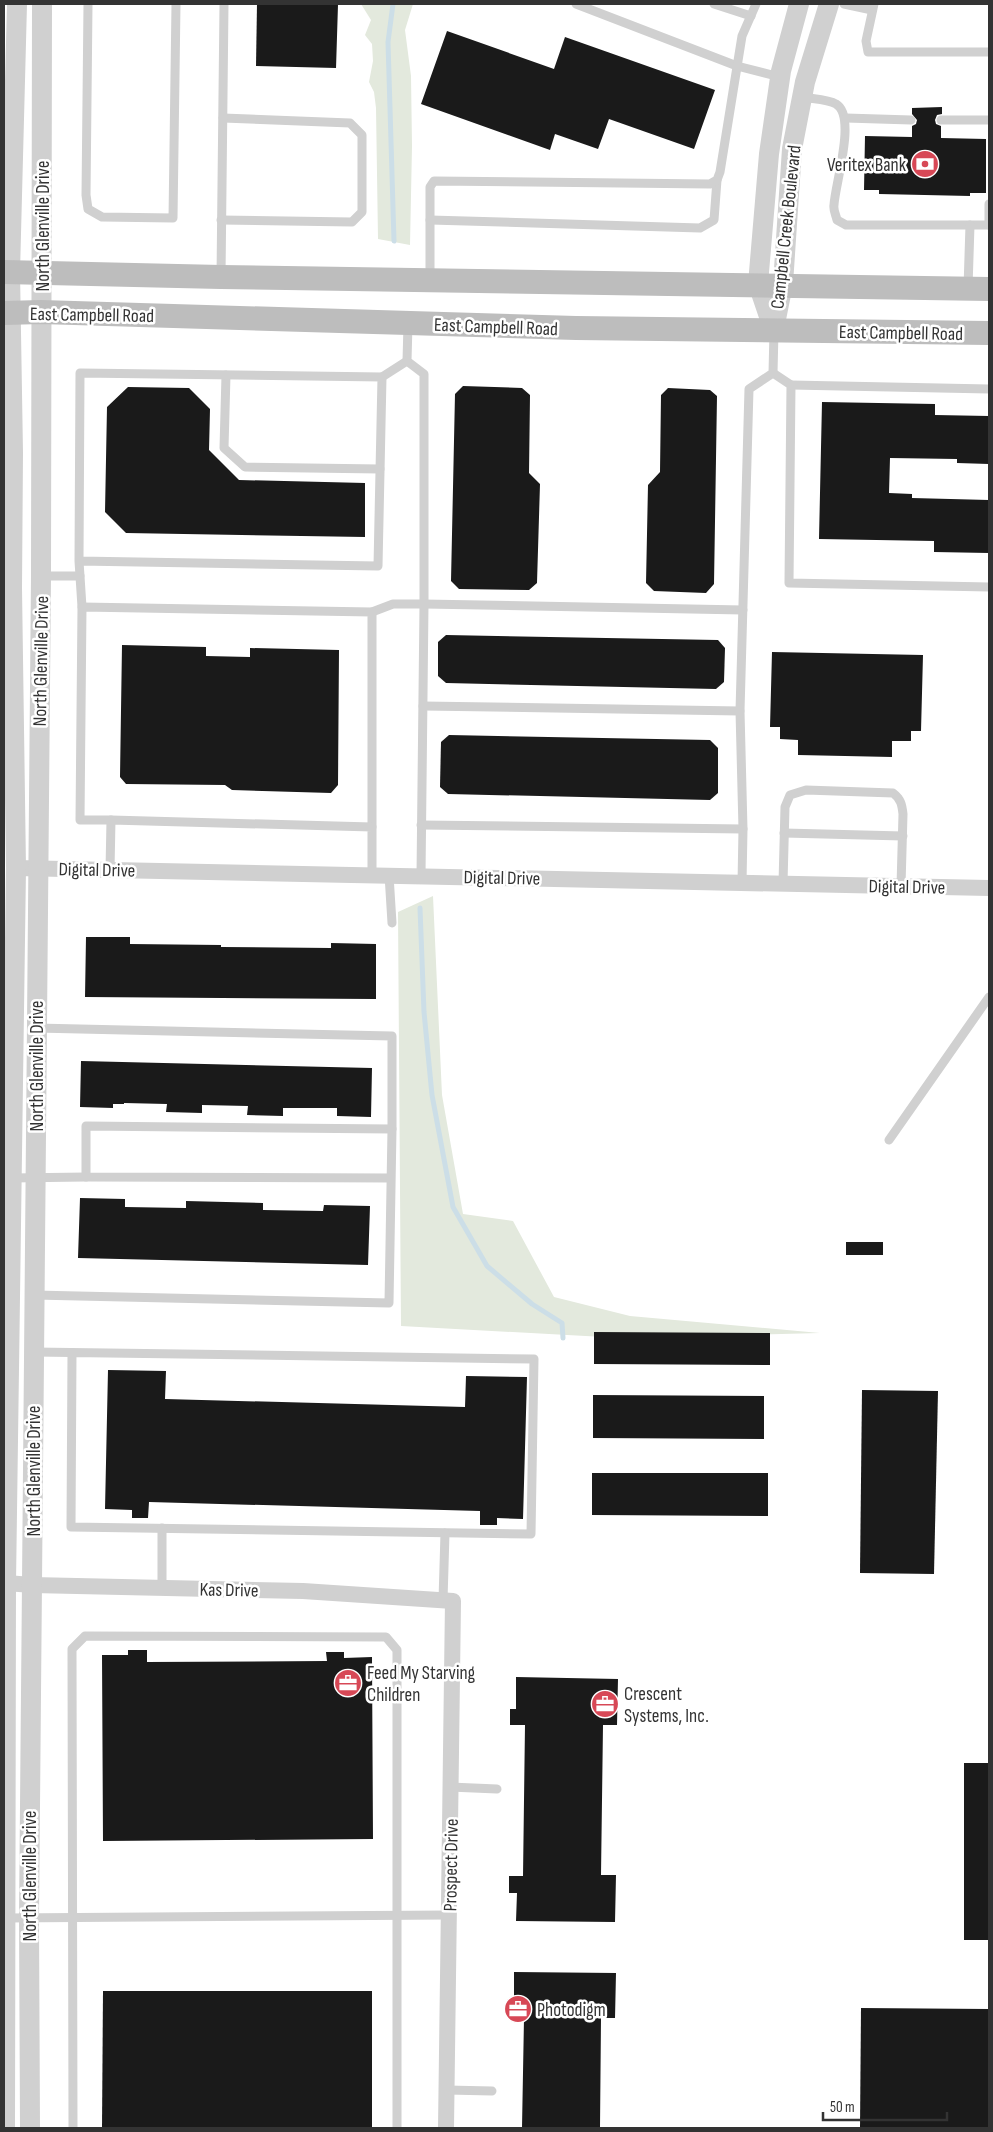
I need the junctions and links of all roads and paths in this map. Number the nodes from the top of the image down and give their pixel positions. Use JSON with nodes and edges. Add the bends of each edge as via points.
{"nodes":[{"id":1,"x":17,"y":4,"type":"edge"},
{"id":2,"x":42,"y":4,"type":"edge"},
{"id":3,"x":88,"y":4,"type":"edge"},
{"id":4,"x":176,"y":4,"type":"edge"},
{"id":5,"x":224,"y":4,"type":"edge"},
{"id":6,"x":576,"y":4,"type":"edge"},
{"id":7,"x":714,"y":4,"type":"edge"},
{"id":8,"x":756,"y":4,"type":"edge"},
{"id":9,"x":798,"y":4,"type":"edge"},
{"id":10,"x":829,"y":4,"type":"edge"},
{"id":11,"x":844,"y":4,"type":"edge"},
{"id":12,"x":873,"y":7,"type":"edge"},
{"id":13,"x":751,"y":16,"type":"junction"},
{"id":14,"x":989,"y":52,"type":"edge"},
{"id":15,"x":737,"y":66,"type":"junction"},
{"id":16,"x":780,"y":77,"type":"junction"},
{"id":17,"x":802,"y":97,"type":"junction"},
{"id":18,"x":222,"y":118,"type":"junction"},
{"id":19,"x":846,"y":118,"type":"junction"},
{"id":20,"x":912,"y":120,"type":"dead end"},
{"id":21,"x":942,"y":120,"type":"dead end"},
{"id":22,"x":989,"y":120,"type":"edge"},
{"id":23,"x":8,"y":155,"type":"edge"},
{"id":24,"x":717,"y":180,"type":"junction"},
{"id":25,"x":989,"y":204,"type":"edge"},
{"id":26,"x":221,"y":220,"type":"junction"},
{"id":27,"x":430,"y":220,"type":"junction"},
{"id":28,"x":970,"y":225,"type":"junction"},
{"id":29,"x":989,"y":225,"type":"edge"},
{"id":30,"x":7,"y":272,"type":"edge"},
{"id":31,"x":42,"y":273,"type":"junction"},
{"id":32,"x":221,"y":277,"type":"junction"},
{"id":33,"x":430,"y":280,"type":"junction"},
{"id":34,"x":758,"y":284,"type":"junction"},
{"id":35,"x":783,"y":284,"type":"junction"},
{"id":36,"x":979,"y":289,"type":"edge"},
{"id":37,"x":41,"y":312,"type":"junction"},
{"id":38,"x":7,"y":313,"type":"edge"},
{"id":39,"x":408,"y":324,"type":"junction"},
{"id":40,"x":774,"y":331,"type":"junction"},
{"id":41,"x":989,"y":334,"type":"edge"},
{"id":42,"x":407,"y":361,"type":"junction"},
{"id":43,"x":773,"y":373,"type":"junction"},
{"id":44,"x":226,"y":375,"type":"junction"},
{"id":45,"x":382,"y":377,"type":"junction"},
{"id":46,"x":791,"y":385,"type":"junction"},
{"id":47,"x":989,"y":389,"type":"edge"},
{"id":48,"x":9,"y":453,"type":"edge"},
{"id":49,"x":380,"y":469,"type":"junction"},
{"id":50,"x":79,"y":561,"type":"junction"},
{"id":51,"x":41,"y":576,"type":"junction"},
{"id":52,"x":80,"y":576,"type":"junction"},
{"id":53,"x":989,"y":587,"type":"edge"},
{"id":54,"x":8,"y":588,"type":"edge"},
{"id":55,"x":424,"y":604,"type":"junction"},
{"id":56,"x":82,"y":607,"type":"junction"},
{"id":57,"x":744,"y":610,"type":"junction"},
{"id":58,"x":372,"y":612,"type":"junction"},
{"id":59,"x":8,"y":627,"type":"edge"},
{"id":60,"x":423,"y":706,"type":"junction"},
{"id":61,"x":740,"y":711,"type":"junction"},
{"id":62,"x":111,"y":820,"type":"junction"},
{"id":63,"x":422,"y":825,"type":"junction"},
{"id":64,"x":372,"y":827,"type":"junction"},
{"id":65,"x":744,"y":829,"type":"junction"},
{"id":66,"x":784,"y":833,"type":"junction"},
{"id":67,"x":902,"y":836,"type":"junction"},
{"id":68,"x":10,"y":868,"type":"edge"},
{"id":69,"x":38,"y":868,"type":"junction"},
{"id":70,"x":110,"y":870,"type":"junction"},
{"id":71,"x":381,"y":875,"type":"junction"},
{"id":72,"x":421,"y":876,"type":"junction"},
{"id":73,"x":742,"y":882,"type":"junction"},
{"id":74,"x":783,"y":883,"type":"junction"},
{"id":75,"x":901,"y":886,"type":"junction"},
{"id":76,"x":989,"y":888,"type":"edge"},
{"id":77,"x":392,"y":923,"type":"dead end"},
{"id":78,"x":9,"y":968,"type":"edge"},
{"id":79,"x":989,"y":998,"type":"edge"},
{"id":80,"x":36,"y":1028,"type":"junction"},
{"id":81,"x":392,"y":1129,"type":"junction"},
{"id":82,"x":889,"y":1140,"type":"dead end"},
{"id":83,"x":86,"y":1177,"type":"junction"},
{"id":84,"x":11,"y":1178,"type":"junction"},
{"id":85,"x":35,"y":1178,"type":"junction"},
{"id":86,"x":391,"y":1178,"type":"junction"},
{"id":87,"x":35,"y":1205,"type":"junction"},
{"id":88,"x":7,"y":1206,"type":"edge"},
{"id":89,"x":34,"y":1296,"type":"junction"},
{"id":90,"x":34,"y":1352,"type":"junction"},
{"id":91,"x":72,"y":1353,"type":"junction"},
{"id":92,"x":162,"y":1528,"type":"junction"},
{"id":93,"x":445,"y":1533,"type":"junction"},
{"id":94,"x":6,"y":1583,"type":"junction"},
{"id":95,"x":32,"y":1585,"type":"junction"},
{"id":96,"x":162,"y":1588,"type":"junction"},
{"id":97,"x":448,"y":1601,"type":"junction"},
{"id":98,"x":5,"y":1621,"type":"edge"},
{"id":99,"x":450,"y":1787,"type":"junction"},
{"id":100,"x":497,"y":1789,"type":"dead end"},
{"id":101,"x":449,"y":1915,"type":"junction"},
{"id":102,"x":398,"y":1916,"type":"junction"},
{"id":103,"x":29,"y":1918,"type":"junction"},
{"id":104,"x":74,"y":1918,"type":"junction"},
{"id":105,"x":4,"y":1930,"type":"edge"},
{"id":106,"x":447,"y":2090,"type":"junction"},
{"id":107,"x":492,"y":2091,"type":"dead end"},
{"id":108,"x":4,"y":2128,"type":"edge"},
{"id":109,"x":30,"y":2128,"type":"edge"},
{"id":110,"x":73,"y":2128,"type":"edge"},
{"id":111,"x":397,"y":2128,"type":"edge"},
{"id":112,"x":446,"y":2128,"type":"edge"}],
"edges":[{"from":1,"to":23,"type":"street","name":"North Glenville Drive"},
{"from":2,"to":31,"type":"street","name":"North Glenville Drive"},
{"from":3,"to":4,"type":"lane","via":[[88,209],[102,217],[173,218]]},
{"from":5,"to":18,"type":"lane"},
{"from":6,"to":15,"type":"lane"},
{"from":7,"to":13,"type":"lane"},
{"from":8,"to":13,"type":"lane"},
{"from":9,"to":16,"type":"street","name":"Campbell Creek Boulevard"},
{"from":10,"to":17,"type":"street","name":"Campbell Creek Boulevard"},
{"from":11,"to":12,"type":"lane"},
{"from":12,"to":14,"type":"lane","via":[[866,41],[868,52]]},
{"from":13,"to":15,"type":"lane","via":[[742,36]]},
{"from":15,"to":16,"type":"lane"},
{"from":15,"to":24,"type":"lane"},
{"from":16,"to":34,"type":"street","name":"Campbell Creek Boulevard","via":[[769,154]]},
{"from":17,"to":19,"type":"lane","via":[[835,103]]},
{"from":17,"to":35,"type":"street","name":"Campbell Creek Boulevard","via":[[792,149]]},
{"from":18,"to":26,"type":"lane"},
{"from":18,"to":26,"type":"lane","via":[[350,123],[362,135],[362,212],[352,222]]},
{"from":19,"to":20,"type":"lane"},
{"from":19,"to":28,"type":"lane","via":[[833,207],[837,220],[846,225]]},
{"from":21,"to":22,"type":"lane"},
{"from":23,"to":30,"type":"street","name":"North Glenville Drive"},
{"from":24,"to":27,"type":"lane","via":[[710,184],[441,180],[430,186]]},
{"from":24,"to":27,"type":"lane","via":[[714,220],[700,228]]},
{"from":25,"to":29,"type":"lane"},
{"from":26,"to":32,"type":"lane"},
{"from":27,"to":33,"type":"lane"},
{"from":28,"to":29,"type":"lane"},
{"from":28,"to":36,"type":"lane"},
{"from":30,"to":31,"type":"main road","name":"East Campbell Road"},
{"from":30,"to":38,"type":"street","name":"North Glenville Drive"},
{"from":31,"to":32,"type":"main road","name":"East Campbell Road"},
{"from":31,"to":37,"type":"street","name":"North Glenville Drive"},
{"from":32,"to":33,"type":"main road","name":"East Campbell Road"},
{"from":33,"to":34,"type":"main road","name":"East Campbell Road"},
{"from":34,"to":35,"type":"main road","name":"East Campbell Road"},
{"from":34,"to":40,"type":"street","name":"Campbell Creek Boulevard"},
{"from":35,"to":36,"type":"main road","name":"East Campbell Road"},
{"from":35,"to":40,"type":"street","name":"Campbell Creek Boulevard"},
{"from":37,"to":38,"type":"main road","name":"East Campbell Road"},
{"from":37,"to":39,"type":"main road","name":"East Campbell Road"},
{"from":37,"to":51,"type":"street","name":"North Glenville Drive"},
{"from":38,"to":48,"type":"street","name":"North Glenville Drive"},
{"from":39,"to":40,"type":"main road","name":"East Campbell Road"},
{"from":39,"to":42,"type":"lane"},
{"from":40,"to":41,"type":"main road","name":"East Campbell Road"},
{"from":40,"to":43,"type":"lane"},
{"from":42,"to":45,"type":"lane"},
{"from":42,"to":55,"type":"lane","via":[[424,374]]},
{"from":43,"to":46,"type":"lane"},
{"from":43,"to":57,"type":"lane","via":[[749,389]]},
{"from":44,"to":45,"type":"lane"},
{"from":44,"to":49,"type":"lane","via":[[224,448],[245,467]]},
{"from":44,"to":50,"type":"lane","via":[[80,373]]},
{"from":45,"to":49,"type":"lane"},
{"from":46,"to":47,"type":"lane"},
{"from":46,"to":53,"type":"lane","via":[[789,582]]},
{"from":48,"to":54,"type":"street","name":"North Glenville Drive"},
{"from":49,"to":50,"type":"lane","via":[[378,566]]},
{"from":50,"to":52,"type":"lane"},
{"from":51,"to":52,"type":"lane"},
{"from":51,"to":54,"type":"street"},
{"from":51,"to":69,"type":"street","name":"North Glenville Drive"},
{"from":52,"to":56,"type":"lane"},
{"from":54,"to":59,"type":"street","name":"North Glenville Drive"},
{"from":55,"to":57,"type":"lane"},
{"from":55,"to":58,"type":"lane","via":[[393,604]]},
{"from":55,"to":60,"type":"lane"},
{"from":56,"to":58,"type":"lane"},
{"from":56,"to":62,"type":"lane","via":[[80,820]]},
{"from":57,"to":61,"type":"lane"},
{"from":58,"to":64,"type":"lane"},
{"from":59,"to":68,"type":"street","name":"North Glenville Drive"},
{"from":60,"to":61,"type":"lane"},
{"from":60,"to":63,"type":"lane"},
{"from":61,"to":65,"type":"lane"},
{"from":62,"to":64,"type":"lane"},
{"from":62,"to":70,"type":"lane"},
{"from":63,"to":65,"type":"lane"},
{"from":63,"to":72,"type":"lane"},
{"from":64,"to":71,"type":"lane"},
{"from":65,"to":73,"type":"lane"},
{"from":66,"to":67,"type":"lane"},
{"from":66,"to":67,"type":"lane","via":[[787,800],[790,795],[806,790],[893,793],[902,804]]},
{"from":66,"to":74,"type":"lane"},
{"from":67,"to":75,"type":"lane"},
{"from":68,"to":69,"type":"street","name":"Digital Drive"},
{"from":68,"to":78,"type":"street","name":"North Glenville Drive"},
{"from":69,"to":70,"type":"street","name":"Digital Drive"},
{"from":69,"to":80,"type":"street","name":"North Glenville Drive"},
{"from":70,"to":71,"type":"street","name":"Digital Drive"},
{"from":71,"to":72,"type":"street","name":"Digital Drive"},
{"from":71,"to":77,"type":"lane"},
{"from":72,"to":73,"type":"street","name":"Digital Drive"},
{"from":73,"to":74,"type":"street","name":"Digital Drive"},
{"from":74,"to":75,"type":"street","name":"Digital Drive"},
{"from":75,"to":76,"type":"street","name":"Digital Drive"},
{"from":78,"to":84,"type":"street","name":"North Glenville Drive"},
{"from":79,"to":82,"type":"lane"},
{"from":80,"to":81,"type":"lane","via":[[392,1036]]},
{"from":80,"to":85,"type":"street","name":"North Glenville Drive"},
{"from":81,"to":83,"type":"lane","via":[[86,1126]]},
{"from":81,"to":86,"type":"lane"},
{"from":83,"to":85,"type":"lane"},
{"from":83,"to":86,"type":"lane"},
{"from":84,"to":85,"type":"lane"},
{"from":84,"to":88,"type":"street","name":"North Glenville Drive"},
{"from":85,"to":87,"type":"street","name":"North Glenville Drive"},
{"from":86,"to":89,"type":"lane","via":[[389,1303]]},
{"from":87,"to":88,"type":"street"},
{"from":87,"to":89,"type":"street","name":"North Glenville Drive"},
{"from":88,"to":94,"type":"street","name":"North Glenville Drive"},
{"from":89,"to":90,"type":"street","name":"North Glenville Drive"},
{"from":90,"to":91,"type":"lane"},
{"from":90,"to":95,"type":"street","name":"North Glenville Drive"},
{"from":91,"to":92,"type":"lane","via":[[71,1526]]},
{"from":91,"to":93,"type":"lane","via":[[534,1359],[531,1534]]},
{"from":92,"to":93,"type":"lane"},
{"from":92,"to":96,"type":"lane"},
{"from":93,"to":97,"type":"lane"},
{"from":94,"to":95,"type":"street","name":"Kas Drive"},
{"from":94,"to":98,"type":"street","name":"North Glenville Drive"},
{"from":95,"to":96,"type":"street","name":"Kas Drive"},
{"from":95,"to":103,"type":"street","name":"North Glenville Drive"},
{"from":96,"to":97,"type":"street","name":"Kas Drive","via":[[303,1591]]},
{"from":97,"to":99,"type":"street","name":"Prospect Drive"},
{"from":98,"to":105,"type":"street","name":"North Glenville Drive"},
{"from":99,"to":100,"type":"lane"},
{"from":99,"to":101,"type":"street","name":"Prospect Drive"},
{"from":101,"to":102,"type":"lane"},
{"from":101,"to":106,"type":"street","name":"Prospect Drive"},
{"from":102,"to":104,"type":"lane"},
{"from":102,"to":104,"type":"lane","via":[[396,1650],[386,1637],[85,1636],[72,1649]]},
{"from":102,"to":111,"type":"lane"},
{"from":103,"to":104,"type":"lane"},
{"from":103,"to":105,"type":"lane"},
{"from":103,"to":109,"type":"street","name":"North Glenville Drive"},
{"from":104,"to":110,"type":"lane"},
{"from":105,"to":108,"type":"street","name":"North Glenville Drive"},
{"from":106,"to":107,"type":"lane"},
{"from":106,"to":112,"type":"street","name":"Prospect Drive"}]}
